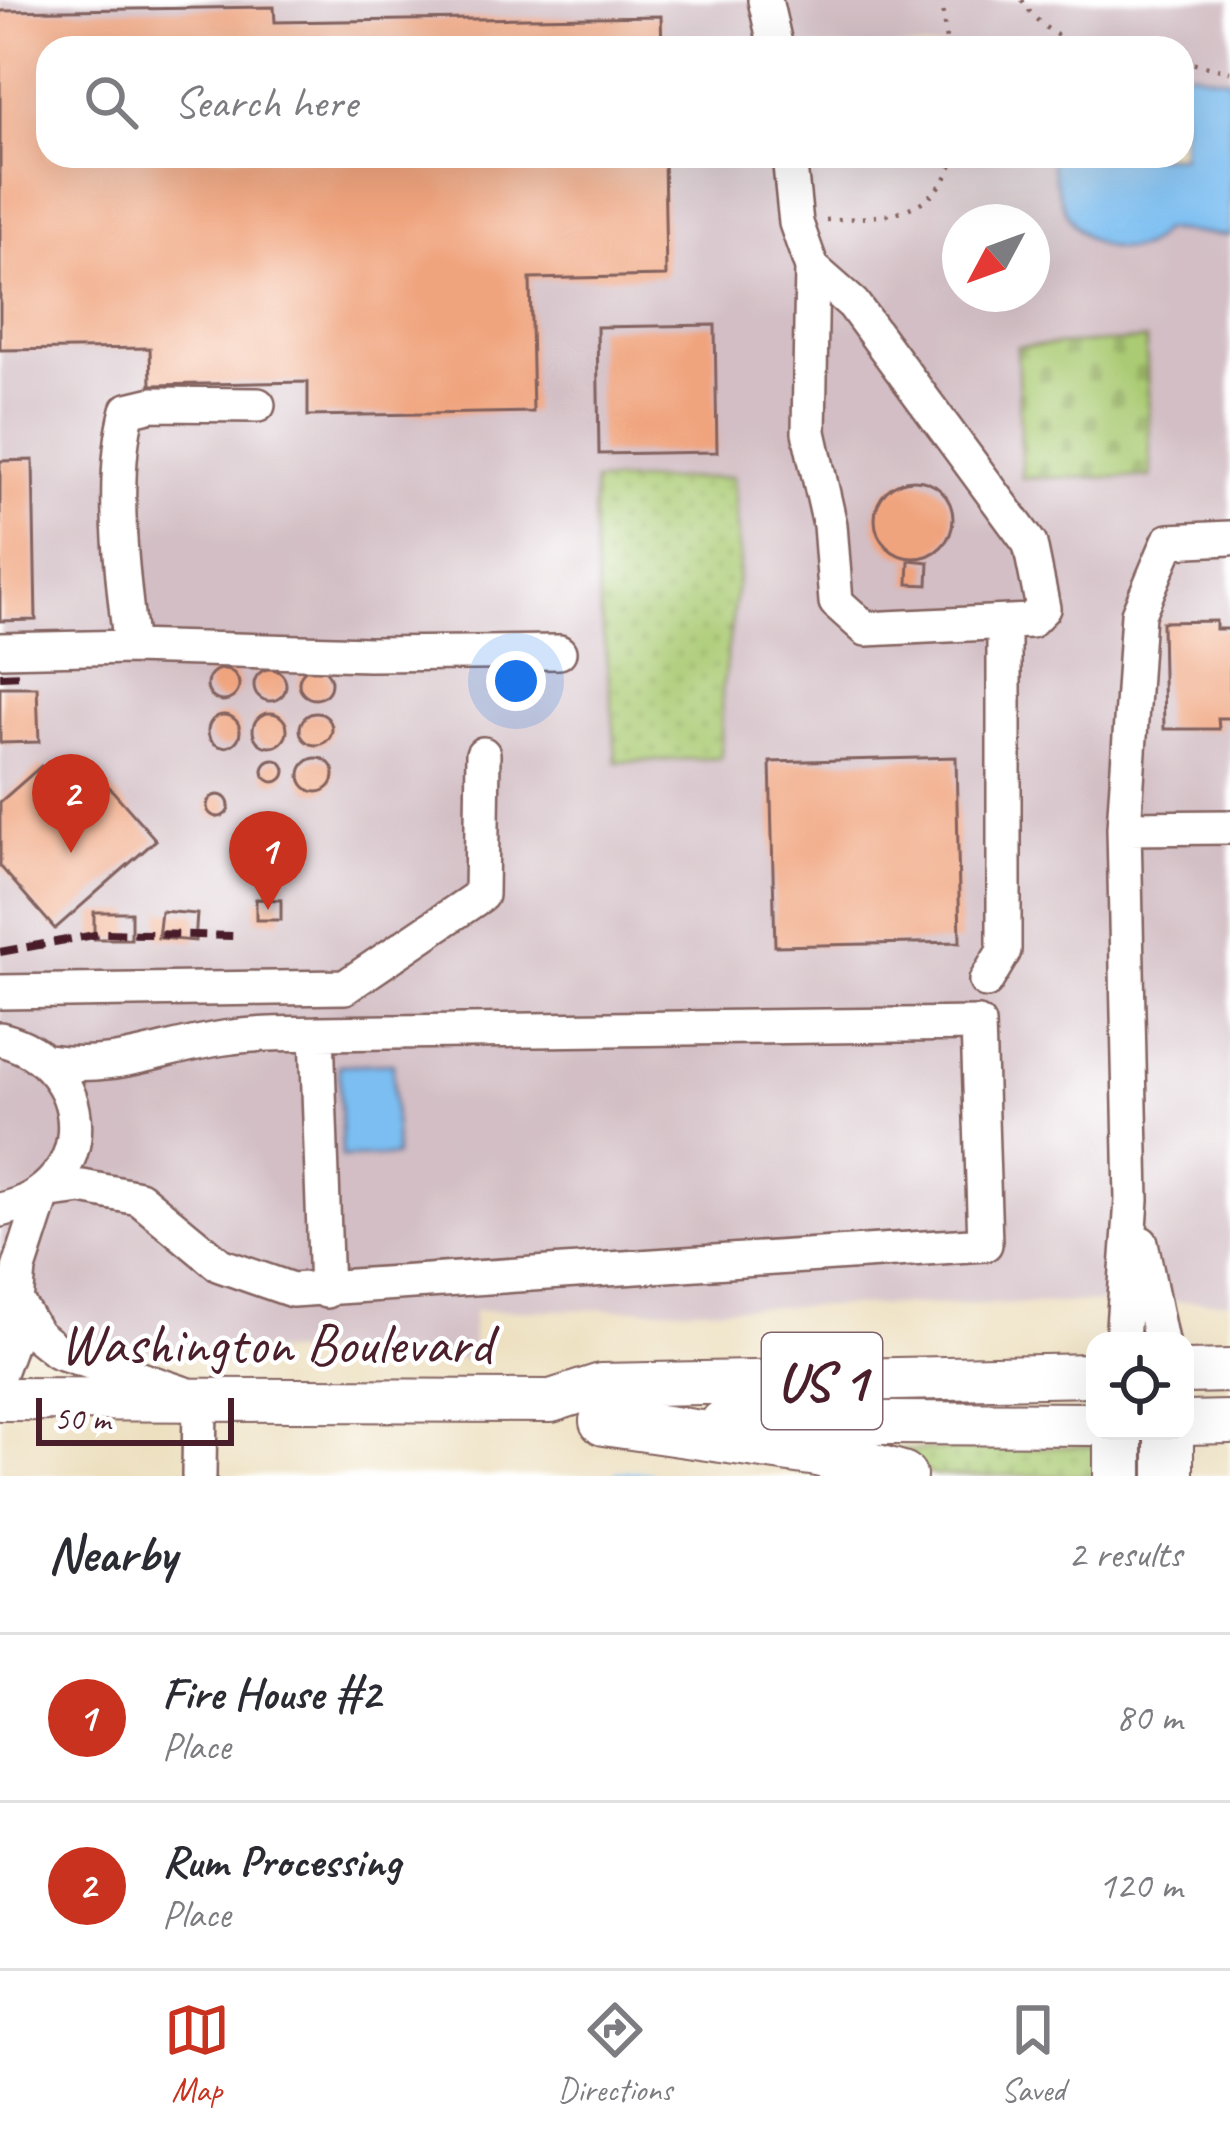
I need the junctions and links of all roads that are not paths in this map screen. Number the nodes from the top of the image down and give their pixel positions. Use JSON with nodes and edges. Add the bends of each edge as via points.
{"nodes":[{"id":1,"x":765,"y":0,"type":"edge"},
{"id":2,"x":773,"y":36,"type":"edge"},
{"id":3,"x":790,"y":168,"type":"edge"},
{"id":4,"x":812,"y":268,"type":"junction"},
{"id":5,"x":257,"y":405,"type":"dead end"},
{"id":6,"x":1230,"y":538,"type":"edge"},
{"id":7,"x":1004,"y":626,"type":"junction"},
{"id":8,"x":131,"y":647,"type":"junction"},
{"id":9,"x":0,"y":650,"type":"edge"},
{"id":10,"x":559,"y":652,"type":"dead end"},
{"id":11,"x":483,"y":754,"type":"dead end"},
{"id":12,"x":1230,"y":827,"type":"edge"},
{"id":13,"x":1124,"y":828,"type":"junction"},
{"id":14,"x":986,"y":981,"type":"dead end"},
{"id":15,"x":0,"y":992,"type":"edge"},
{"id":16,"x":317,"y":1033,"type":"junction"},
{"id":17,"x":0,"y":1039,"type":"edge"},
{"id":18,"x":48,"y":1061,"type":"junction"},
{"id":19,"x":44,"y":1192,"type":"junction"},
{"id":20,"x":1132,"y":1200,"type":"junction"},
{"id":21,"x":0,"y":1210,"type":"edge"},
{"id":22,"x":326,"y":1291,"type":"junction"},
{"id":23,"x":17,"y":1302,"type":"junction"},
{"id":24,"x":1123,"y":1332,"type":"edge"},
{"id":25,"x":1159,"y":1332,"type":"edge"},
{"id":26,"x":0,"y":1370,"type":"edge"},
{"id":27,"x":1230,"y":1371,"type":"edge"},
{"id":28,"x":1194,"y":1372,"type":"edge"},
{"id":29,"x":1086,"y":1375,"type":"edge"},
{"id":30,"x":0,"y":1399,"type":"edge"},
{"id":31,"x":200,"y":1399,"type":"junction"},
{"id":32,"x":551,"y":1401,"type":"junction"},
{"id":33,"x":604,"y":1421,"type":"junction"},
{"id":34,"x":1230,"y":1422,"type":"edge"},
{"id":35,"x":1194,"y":1423,"type":"edge"},
{"id":36,"x":1086,"y":1424,"type":"edge"},
{"id":37,"x":1118,"y":1440,"type":"edge"},
{"id":38,"x":1169,"y":1440,"type":"edge"},
{"id":39,"x":199,"y":1476,"type":"edge"},
{"id":40,"x":902,"y":1476,"type":"edge"},
{"id":41,"x":1118,"y":1476,"type":"edge"},
{"id":42,"x":1169,"y":1476,"type":"edge"}],
"edges":[{"from":1,"to":2,"type":"lane"},
{"from":3,"to":4,"type":"lane","via":[[796,223]]},
{"from":4,"to":7,"type":"lane","via":[[854,304],[1030,544],[1043,608],[1030,621]]},
{"from":4,"to":7,"type":"lane","via":[[809,432],[830,525],[836,602],[866,629]]},
{"from":5,"to":8,"type":"lane","via":[[128,410],[120,439]]},
{"from":6,"to":13,"type":"lane","via":[[1168,541],[1138,614]]},
{"from":7,"to":14,"type":"lane","via":[[1004,951]]},
{"from":8,"to":9,"type":"lane"},
{"from":8,"to":10,"type":"lane"},
{"from":11,"to":15,"type":"lane","via":[[481,895],[345,986]]},
{"from":12,"to":13,"type":"lane"},
{"from":13,"to":20,"type":"lane"},
{"from":16,"to":18,"type":"lane","via":[[232,1036],[126,1064]]},
{"from":16,"to":22,"type":"lane"},
{"from":16,"to":22,"type":"lane","via":[[978,1024],[985,1244]]},
{"from":17,"to":18,"type":"lane"},
{"from":18,"to":19,"type":"lane","via":[[66,1085],[74,1129],[62,1171]]},
{"from":19,"to":21,"type":"lane"},
{"from":19,"to":22,"type":"lane","via":[[117,1190],[139,1198],[220,1265],[292,1290]]},
{"from":19,"to":23,"type":"lane"},
{"from":20,"to":24,"type":"lane"},
{"from":20,"to":25,"type":"lane"},
{"from":23,"to":26,"type":"lane"},
{"from":23,"to":31,"type":"lane","via":[[58,1351]]},
{"from":27,"to":28,"type":"main road"},
{"from":29,"to":32,"type":"main road","name":"Washington Boulevard","number":"US 1","via":[[601,1385]]},
{"from":30,"to":31,"type":"main road","name":"Washington Boulevard","number":"US 1"},
{"from":31,"to":32,"type":"main road","name":"Washington Boulevard","number":"US 1"},
{"from":31,"to":39,"type":"lane"},
{"from":32,"to":33,"type":"main road","name":"Washington Boulevard","number":"US 1"},
{"from":33,"to":36,"type":"main road","name":"Washington Boulevard","number":"US 1"},
{"from":33,"to":40,"type":"highway","via":[[818,1452]]},
{"from":34,"to":35,"type":"main road"},
{"from":37,"to":41,"type":"highway"},
{"from":38,"to":42,"type":"highway"}]}
